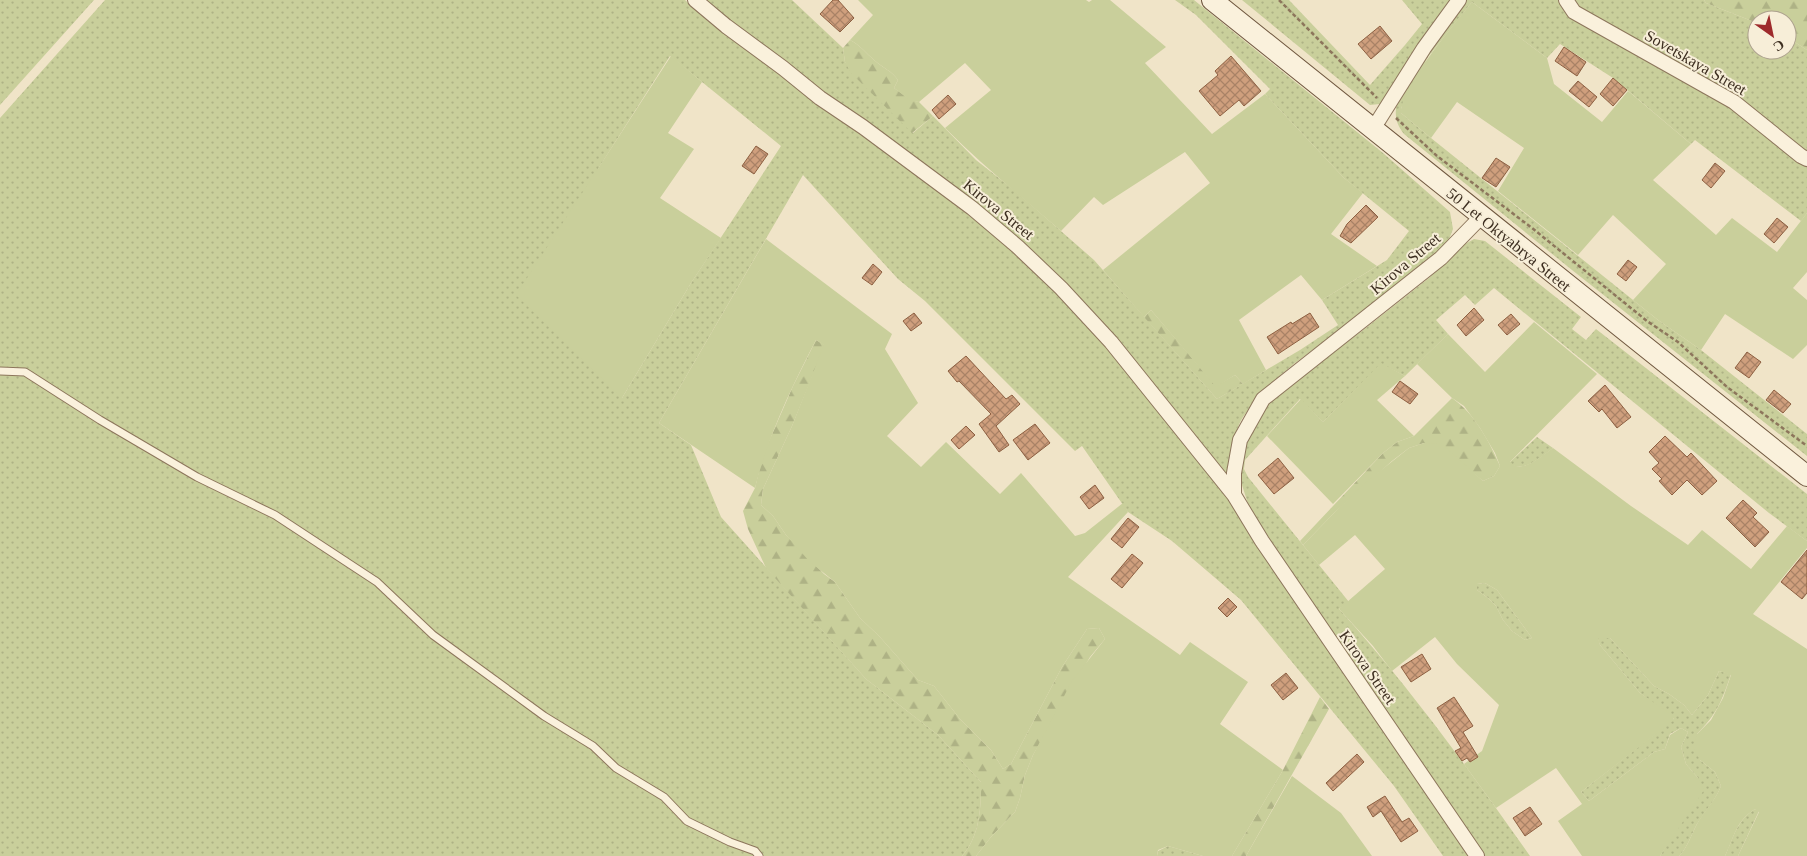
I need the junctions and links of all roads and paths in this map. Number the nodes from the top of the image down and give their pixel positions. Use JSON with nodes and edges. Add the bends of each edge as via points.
{"nodes":[{"id":1,"x":695,"y":0,"type":"edge"},
{"id":2,"x":1212,"y":0,"type":"edge"},
{"id":3,"x":1279,"y":0,"type":"edge"},
{"id":4,"x":1459,"y":0,"type":"edge"},
{"id":5,"x":1566,"y":0,"type":"edge"},
{"id":6,"x":1386,"y":108,"type":"junction"},
{"id":7,"x":1373,"y":129,"type":"junction"},
{"id":8,"x":1807,"y":159,"type":"edge"},
{"id":9,"x":1481,"y":217,"type":"junction"},
{"id":10,"x":0,"y":371,"type":"edge"},
{"id":11,"x":1807,"y":446,"type":"edge"},
{"id":12,"x":1807,"y":476,"type":"edge"},
{"id":13,"x":1234,"y":495,"type":"junction"},
{"id":14,"x":759,"y":856,"type":"edge"},
{"id":15,"x":1477,"y":856,"type":"edge"}],
"edges":[{"from":1,"to":13,"type":"street","name":"Kirova Street","via":[[1018,246],[1111,342]]},
{"from":2,"to":7,"type":"main road","name":"50 Let Oktyabrya Street"},
{"from":3,"to":6,"type":"path"},
{"from":4,"to":6,"type":"street"},
{"from":5,"to":8,"type":"street","name":"Sovetskaya Street","via":[[1574,12],[1734,102]]},
{"from":6,"to":7,"type":"street"},
{"from":6,"to":11,"type":"path","via":[[1437,156]]},
{"from":7,"to":9,"type":"main road","name":"50 Let Oktyabrya Street"},
{"from":9,"to":12,"type":"main road","name":"50 Let Oktyabrya Street"},
{"from":9,"to":13,"type":"street","name":"Kirova Street","via":[[1441,258],[1263,399],[1240,440]]},
{"from":10,"to":14,"type":"lane","via":[[24,372],[197,477],[275,515],[377,582],[433,635],[544,716],[593,746],[616,768],[664,797],[687,821],[755,851]]},
{"from":13,"to":15,"type":"street","name":"Kirova Street","via":[[1318,626]]}]}
